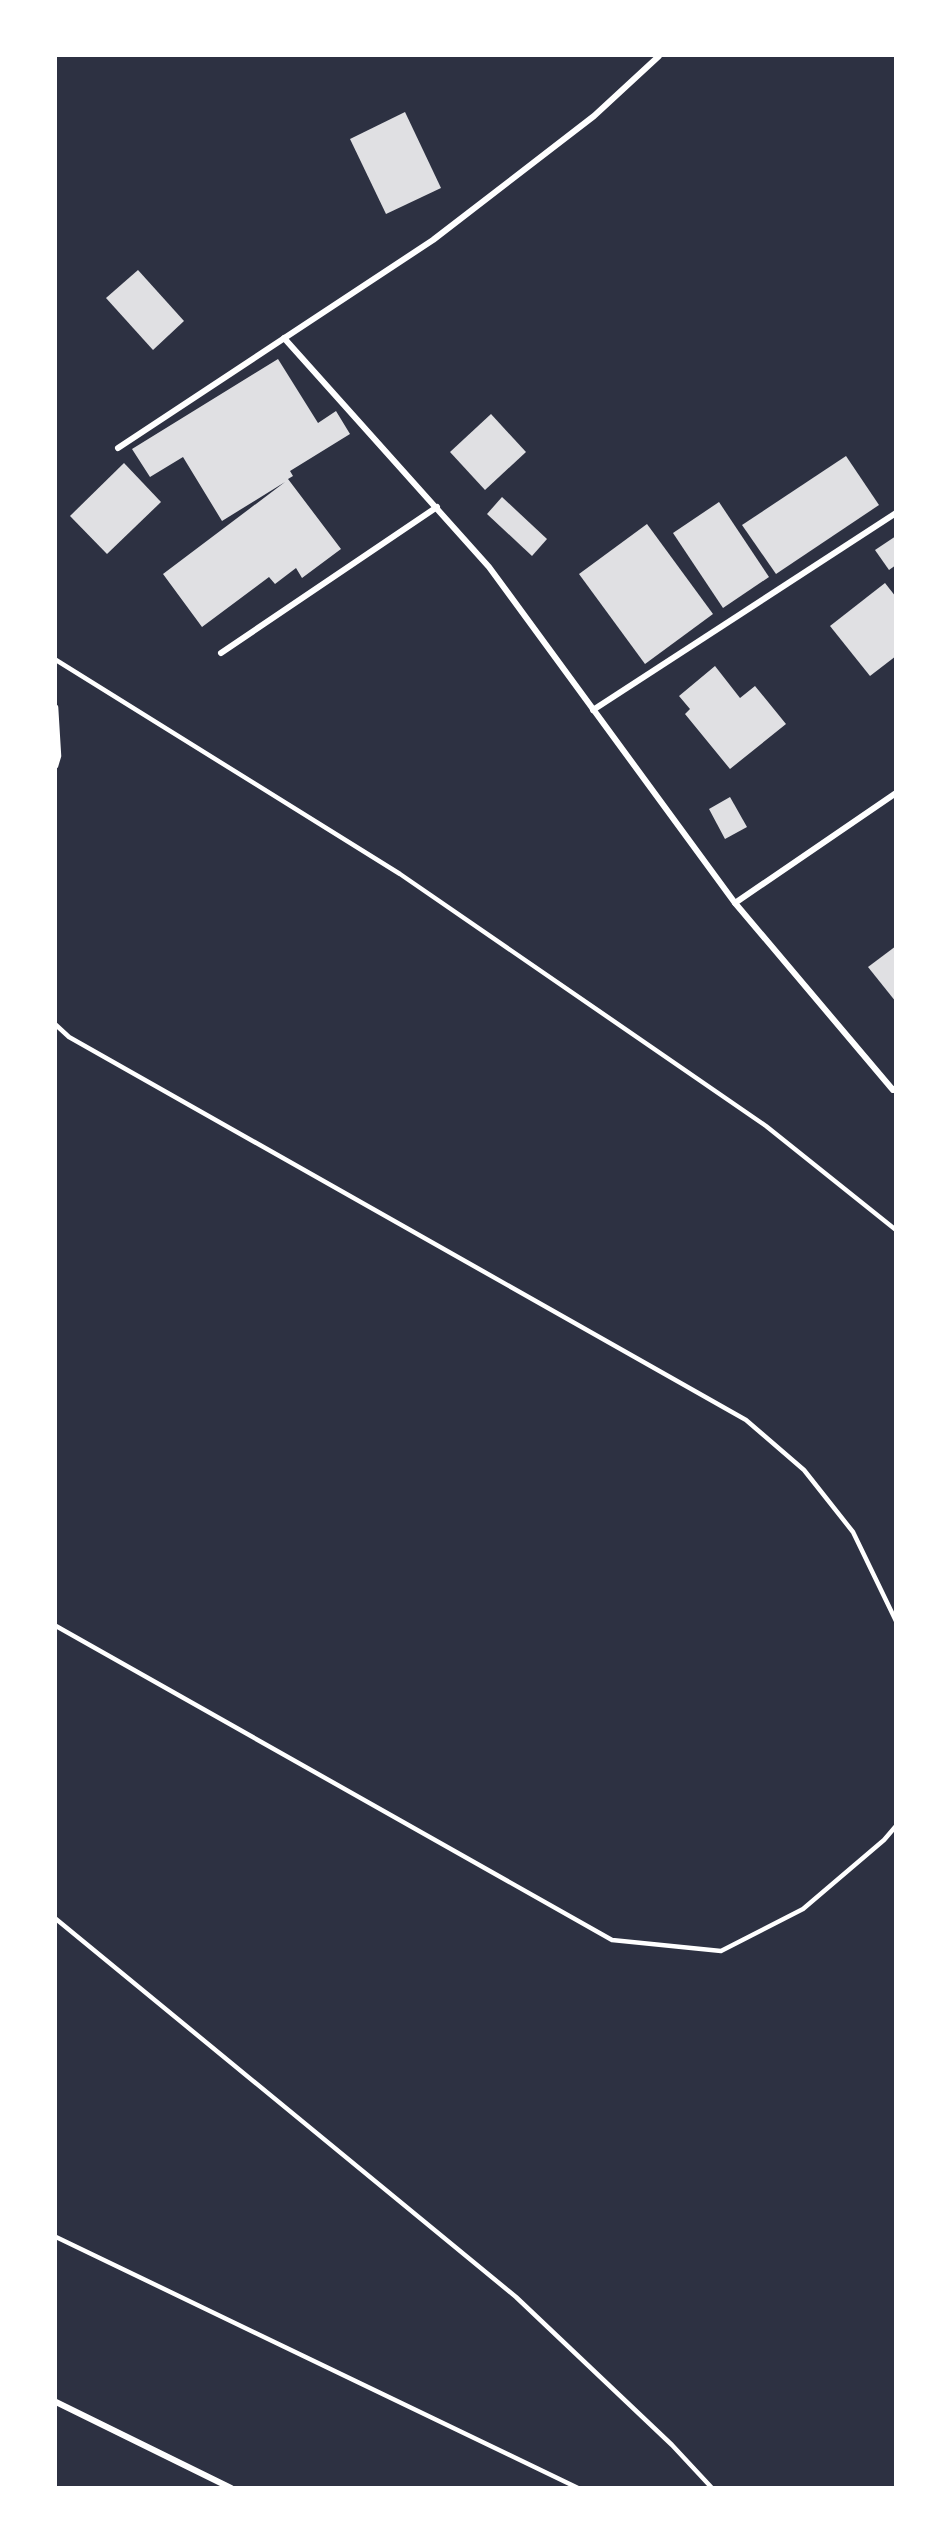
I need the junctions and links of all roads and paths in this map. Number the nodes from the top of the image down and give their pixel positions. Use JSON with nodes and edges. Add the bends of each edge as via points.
{"nodes":[{"id":1,"x":659,"y":56,"type":"edge"},
{"id":2,"x":284,"y":338,"type":"junction"},
{"id":3,"x":118,"y":448,"type":"dead end"},
{"id":4,"x":437,"y":507,"type":"junction"},
{"id":5,"x":896,"y":513,"type":"edge"},
{"id":6,"x":221,"y":653,"type":"dead end"},
{"id":7,"x":56,"y":660,"type":"edge"},
{"id":8,"x":56,"y":707,"type":"edge"},
{"id":9,"x":593,"y":710,"type":"junction"},
{"id":10,"x":56,"y":766,"type":"edge"},
{"id":11,"x":896,"y":793,"type":"edge"},
{"id":12,"x":735,"y":903,"type":"junction"},
{"id":13,"x":56,"y":1024,"type":"edge"},
{"id":14,"x":896,"y":1088,"type":"edge"},
{"id":15,"x":896,"y":1230,"type":"edge"},
{"id":16,"x":896,"y":1621,"type":"edge"},
{"id":17,"x":56,"y":1626,"type":"edge"},
{"id":18,"x":896,"y":1826,"type":"edge"},
{"id":19,"x":56,"y":1919,"type":"edge"},
{"id":20,"x":56,"y":2237,"type":"edge"},
{"id":21,"x":56,"y":2402,"type":"edge"},
{"id":22,"x":231,"y":2487,"type":"edge"},
{"id":23,"x":578,"y":2487,"type":"edge"},
{"id":24,"x":712,"y":2487,"type":"edge"}],
"edges":[{"from":1,"to":2,"type":"street","via":[[594,116],[433,240]]},
{"from":2,"to":3,"type":"street"},
{"from":2,"to":4,"type":"street"},
{"from":4,"to":6,"type":"street"},
{"from":4,"to":9,"type":"street","via":[[489,567]]},
{"from":5,"to":9,"type":"street"},
{"from":7,"to":15,"type":"lane","via":[[400,874],[766,1126]]},
{"from":8,"to":10,"type":"lane"},
{"from":9,"to":12,"type":"street"},
{"from":11,"to":12,"type":"street"},
{"from":12,"to":14,"type":"street","via":[[892,1090]]},
{"from":13,"to":16,"type":"lane","via":[[69,1037],[746,1420],[804,1470],[853,1532]]},
{"from":17,"to":18,"type":"lane","via":[[612,1940],[721,1951],[802,1910]]},
{"from":19,"to":24,"type":"lane","via":[[516,2297]]},
{"from":20,"to":23,"type":"lane"},
{"from":21,"to":22,"type":"street"}]}
